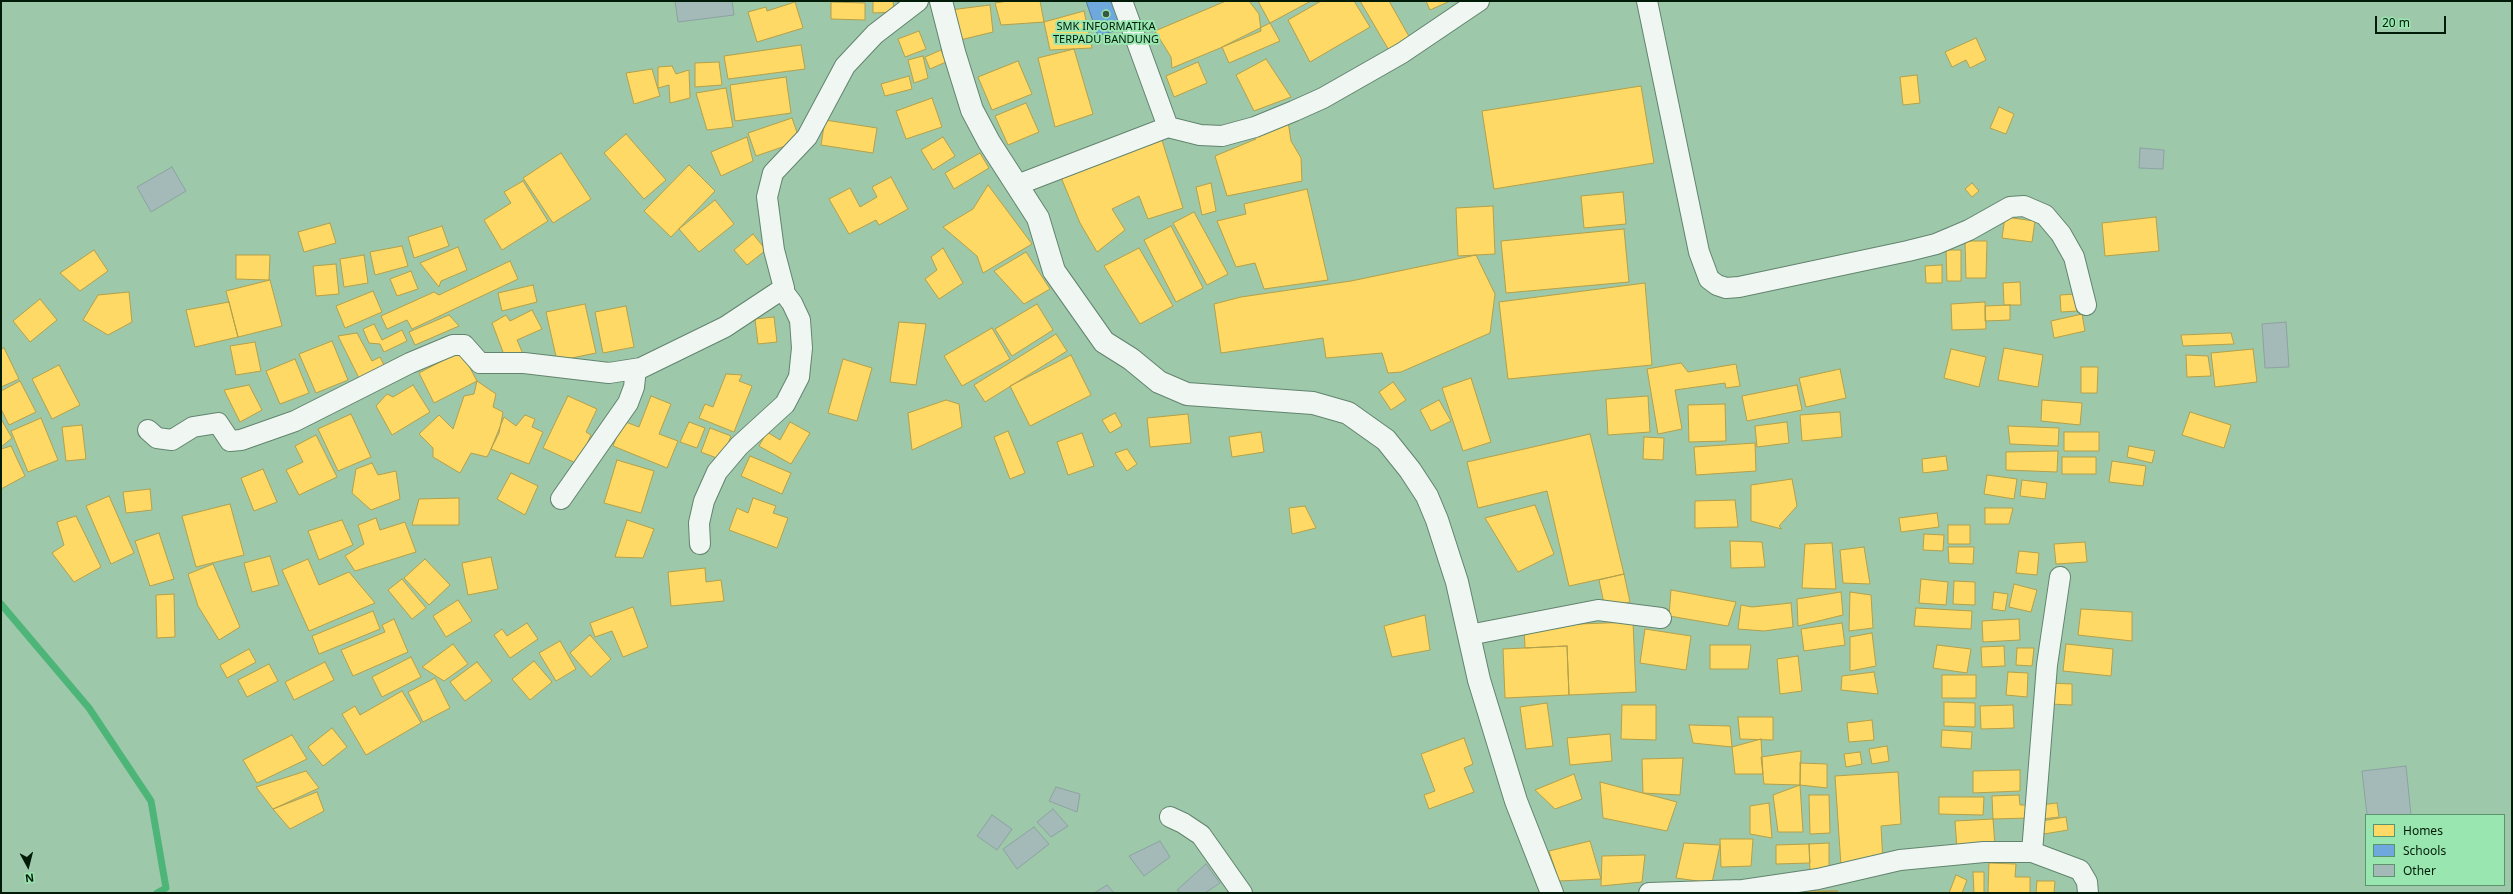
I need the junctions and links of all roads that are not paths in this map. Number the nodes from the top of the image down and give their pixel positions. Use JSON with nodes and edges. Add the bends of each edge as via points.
{"nodes":[{"id":1,"x":918,"y":1,"type":"edge"},
{"id":2,"x":942,"y":1,"type":"edge"},
{"id":3,"x":1122,"y":1,"type":"edge"},
{"id":4,"x":1479,"y":1,"type":"edge"},
{"id":5,"x":1647,"y":1,"type":"edge"},
{"id":6,"x":1168,"y":128,"type":"junction"},
{"id":7,"x":1017,"y":185,"type":"junction"},
{"id":8,"x":783,"y":291,"type":"junction"},
{"id":9,"x":2086,"y":305,"type":"dead end"},
{"id":10,"x":636,"y":369,"type":"junction"},
{"id":11,"x":148,"y":430,"type":"dead end"},
{"id":12,"x":561,"y":499,"type":"dead end"},
{"id":13,"x":700,"y":544,"type":"dead end"},
{"id":14,"x":2060,"y":577,"type":"dead end"},
{"id":15,"x":1661,"y":618,"type":"dead end"},
{"id":16,"x":1469,"y":635,"type":"junction"},
{"id":17,"x":1170,"y":817,"type":"dead end"},
{"id":18,"x":2032,"y":852,"type":"junction"},
{"id":19,"x":1242,"y":893,"type":"edge"},
{"id":20,"x":1552,"y":893,"type":"edge"},
{"id":21,"x":1649,"y":893,"type":"edge"},
{"id":22,"x":2088,"y":893,"type":"edge"}],
"edges":[{"from":1,"to":8,"type":"street","via":[[875,34],[845,66],[807,137],[773,173],[767,197]]},
{"from":2,"to":7,"type":"main road","via":[[972,110]]},
{"from":3,"to":6,"type":"street"},
{"from":4,"to":6,"type":"street","via":[[1402,53],[1323,98],[1255,127],[1222,136],[1194,134]]},
{"from":5,"to":9,"type":"street","via":[[1699,252],[1709,279],[1717,285],[1726,288],[1739,287],[1936,244],[1969,230],[2010,207],[2024,206],[2045,215],[2061,234],[2074,257]]},
{"from":6,"to":7,"type":"street"},
{"from":7,"to":16,"type":"main road","via":[[1038,218],[1054,271],[1104,342],[1131,359],[1159,382],[1187,394],[1313,402],[1331,406],[1348,412],[1386,440],[1427,496],[1457,582]]},
{"from":8,"to":10,"type":"street","via":[[725,327]]},
{"from":8,"to":13,"type":"street","via":[[800,320],[802,348],[799,377],[785,404],[739,446],[717,472],[704,501],[699,523]]},
{"from":10,"to":11,"type":"street","via":[[609,373],[524,363],[480,363],[464,345],[453,344],[295,421],[241,440],[230,440],[218,423],[193,427],[172,440],[157,438]]},
{"from":10,"to":12,"type":"street","via":[[634,387],[628,403]]},
{"from":14,"to":18,"type":"street","via":[[2047,665]]},
{"from":15,"to":16,"type":"street","via":[[1598,610]]},
{"from":16,"to":20,"type":"main road","via":[[1479,680],[1516,801]]},
{"from":17,"to":19,"type":"street","via":[[1201,835]]},
{"from":18,"to":21,"type":"street","via":[[1984,852],[1900,860],[1818,879],[1743,890]]},
{"from":18,"to":22,"type":"street","via":[[2080,870],[2087,882]]}]}
